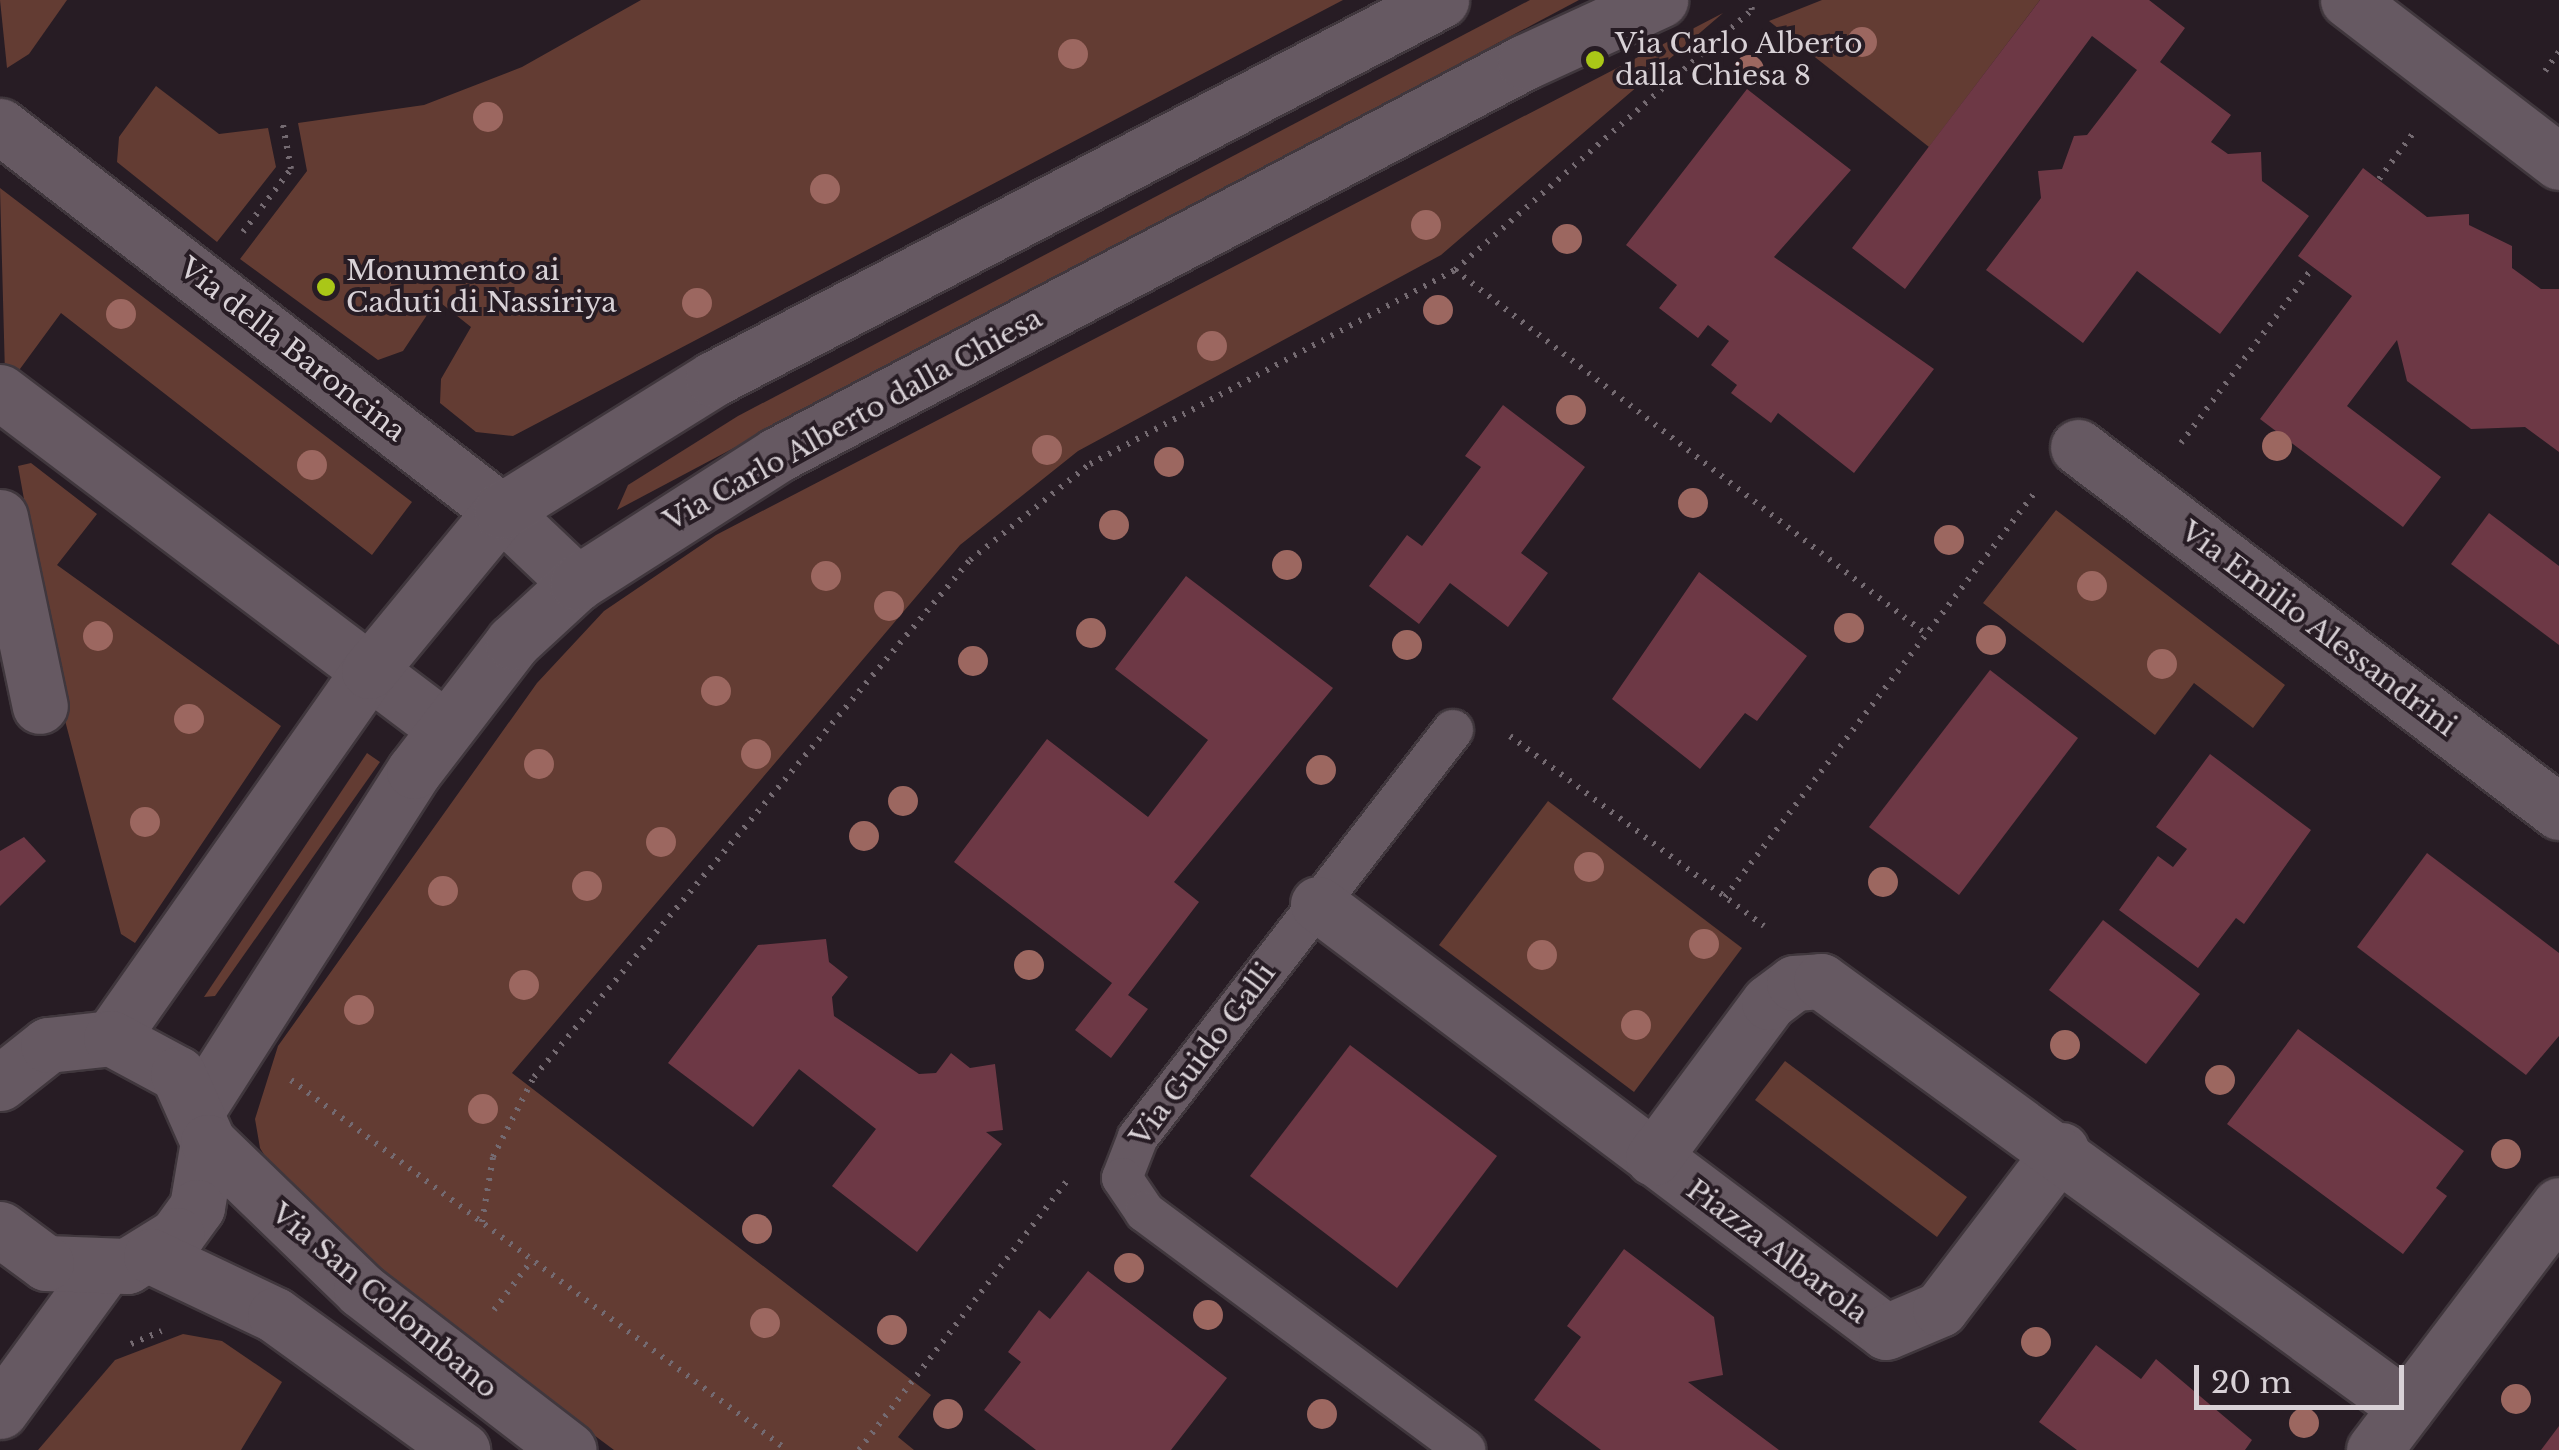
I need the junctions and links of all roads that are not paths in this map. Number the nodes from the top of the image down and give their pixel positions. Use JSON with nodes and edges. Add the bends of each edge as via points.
{"nodes":[{"id":1,"x":1442,"y":0,"type":"edge"},
{"id":2,"x":1660,"y":0,"type":"edge"},
{"id":3,"x":2348,"y":0,"type":"edge"},
{"id":4,"x":0,"y":126,"type":"edge"},
{"id":5,"x":2559,"y":162,"type":"edge"},
{"id":6,"x":0,"y":392,"type":"edge"},
{"id":7,"x":2078,"y":446,"type":"road end"},
{"id":8,"x":502,"y":511,"type":"junction"},
{"id":9,"x":0,"y":518,"type":"edge"},
{"id":10,"x":578,"y":582,"type":"junction"},
{"id":11,"x":369,"y":672,"type":"junction"},
{"id":12,"x":40,"y":706,"type":"dead end"},
{"id":13,"x":446,"y":728,"type":"junction"},
{"id":14,"x":1453,"y":730,"type":"road end"},
{"id":15,"x":2559,"y":812,"type":"edge"},
{"id":16,"x":1318,"y":904,"type":"junction"},
{"id":17,"x":111,"y":1038,"type":"junction"},
{"id":18,"x":6,"y":1065,"type":"edge"},
{"id":19,"x":204,"y":1125,"type":"junction"},
{"id":20,"x":2060,"y":1150,"type":"junction"},
{"id":21,"x":1653,"y":1158,"type":"junction"},
{"id":22,"x":2559,"y":1205,"type":"edge"},
{"id":23,"x":0,"y":1228,"type":"edge"},
{"id":24,"x":127,"y":1264,"type":"junction"},
{"id":25,"x":2406,"y":1407,"type":"junction"},
{"id":26,"x":0,"y":1411,"type":"edge"},
{"id":27,"x":462,"y":1450,"type":"edge"},
{"id":28,"x":569,"y":1450,"type":"edge"},
{"id":29,"x":1465,"y":1450,"type":"edge"},
{"id":30,"x":2374,"y":1450,"type":"edge"}],
"edges":[{"from":1,"to":8,"type":"street","via":[[712,379]]},
{"from":2,"to":10,"type":"street","name":"Via Carlo Alberto dalla Chiesa","via":[[1525,62],[777,455]]},
{"from":3,"to":5,"type":"street"},
{"from":4,"to":8,"type":"street","name":"Via della Baroncina"},
{"from":6,"to":11,"type":"street"},
{"from":7,"to":15,"type":"street","name":"Via Emilio Alessandrini"},
{"from":8,"to":10,"type":"street","name":"Via della Baroncina"},
{"from":8,"to":11,"type":"street"},
{"from":9,"to":12,"type":"street"},
{"from":10,"to":13,"type":"street","name":"Via Carlo Alberto dalla Chiesa","via":[[513,642]]},
{"from":11,"to":13,"type":"street"},
{"from":11,"to":17,"type":"street"},
{"from":13,"to":19,"type":"street","name":"Via Carlo Alberto dalla Chiesa","via":[[237,1040]]},
{"from":14,"to":16,"type":"lane","name":"Via Guido Galli"},
{"from":16,"to":21,"type":"street","name":"Piazza Albarola"},
{"from":16,"to":29,"type":"lane","name":"Via Guido Galli","via":[[1138,1137],[1123,1169],[1128,1198]]},
{"from":17,"to":18,"type":"street","via":[[48,1045]]},
{"from":17,"to":19,"type":"street","name":"Via San Colombano","via":[[178,1074]]},
{"from":19,"to":24,"type":"street","name":"Via Carlo Alberto dalla Chiesa","via":[[196,1208]]},
{"from":19,"to":28,"type":"street","name":"Via San Colombano","via":[[361,1290]]},
{"from":20,"to":21,"type":"street","via":[[1852,996],[1821,981],[1794,983],[1769,1002]]},
{"from":20,"to":21,"type":"street","name":"Piazza Albarola","via":[[1940,1309],[1886,1332]]},
{"from":20,"to":25,"type":"street"},
{"from":22,"to":25,"type":"street"},
{"from":23,"to":24,"type":"street","via":[[46,1263]]},
{"from":24,"to":26,"type":"street","name":"Via Carlo Alberto dalla Chiesa"},
{"from":24,"to":27,"type":"street","via":[[276,1315]]},
{"from":25,"to":30,"type":"street"}]}
